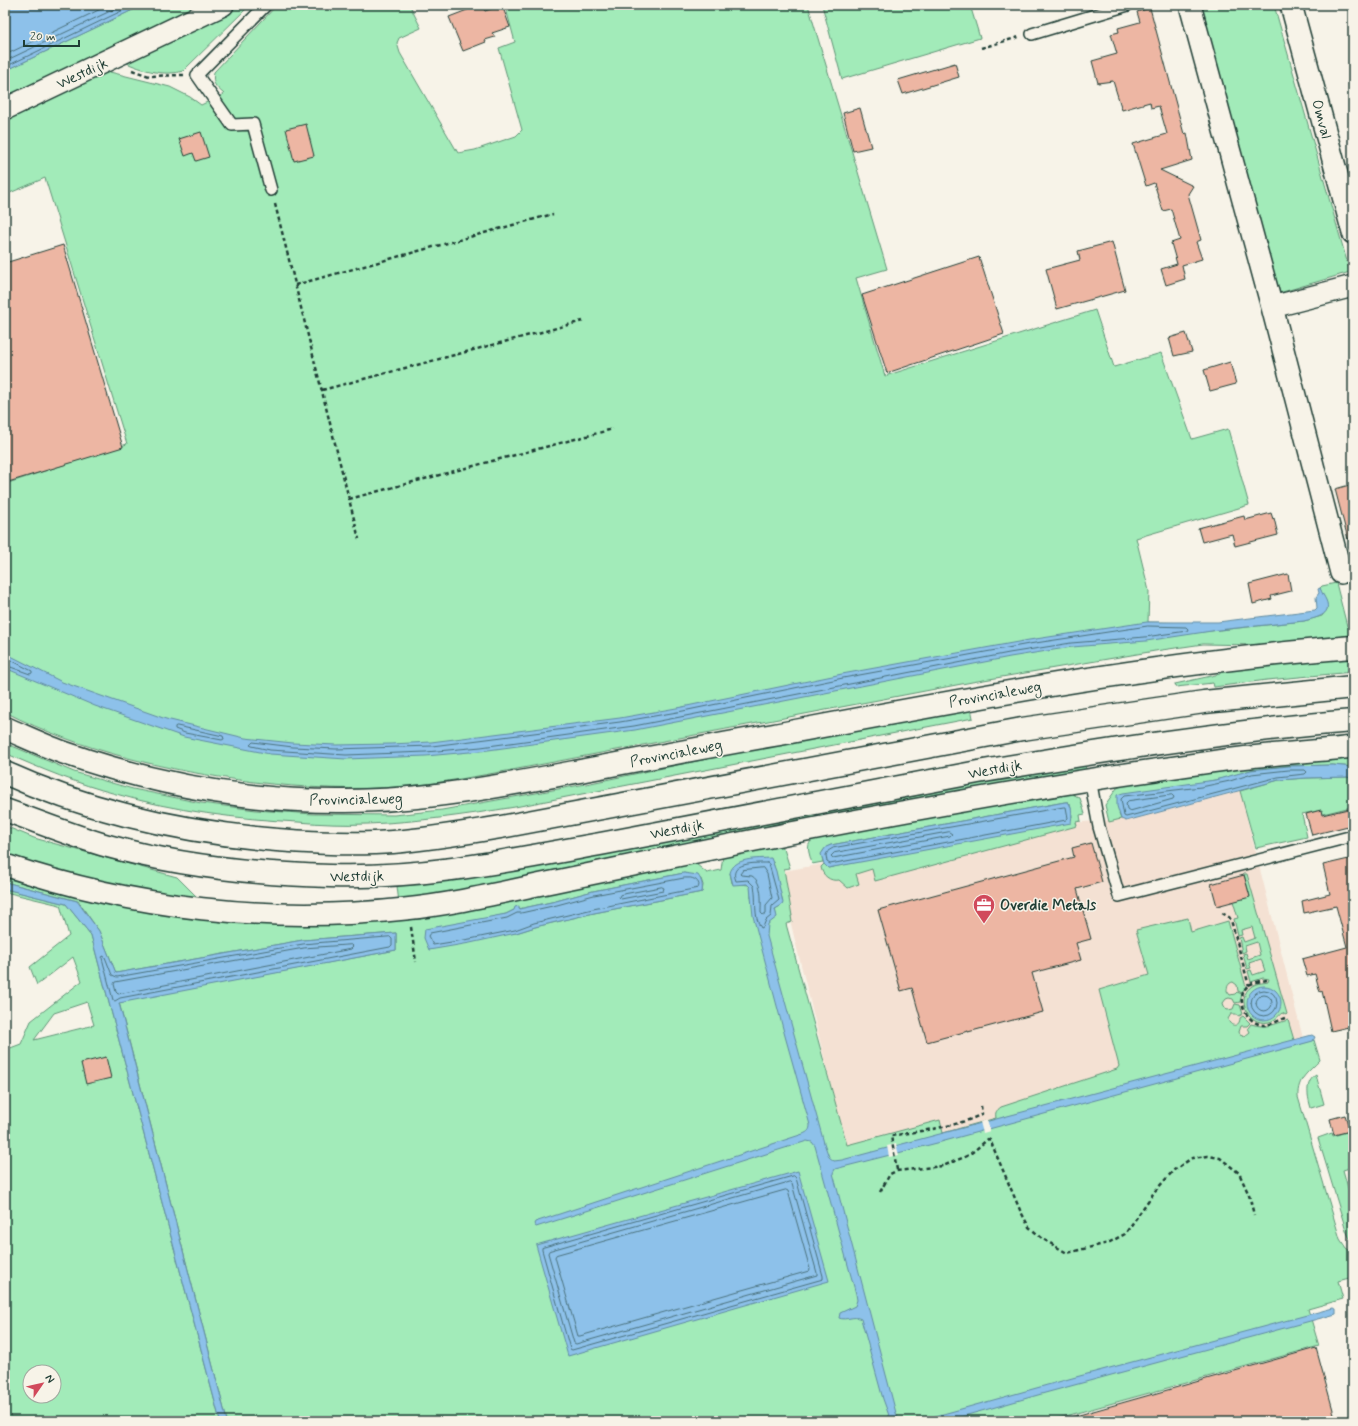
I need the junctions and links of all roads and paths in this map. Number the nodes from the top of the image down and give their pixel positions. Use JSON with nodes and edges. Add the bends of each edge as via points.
{"nodes":[{"id":1,"x":223,"y":5,"type":"edge"},
{"id":2,"x":266,"y":5,"type":"edge"},
{"id":3,"x":1128,"y":5,"type":"edge"},
{"id":4,"x":1190,"y":5,"type":"edge"},
{"id":5,"x":1291,"y":5,"type":"edge"},
{"id":6,"x":1032,"y":34,"type":"joint"},
{"id":7,"x":981,"y":48,"type":"dead end"},
{"id":8,"x":107,"y":61,"type":"junction"},
{"id":9,"x":198,"y":75,"type":"junction"},
{"id":10,"x":5,"y":109,"type":"edge"},
{"id":11,"x":271,"y":190,"type":"joint"},
{"id":12,"x":552,"y":214,"type":"dead end"},
{"id":13,"x":1353,"y":233,"type":"edge"},
{"id":14,"x":295,"y":285,"type":"junction"},
{"id":15,"x":1353,"y":286,"type":"edge"},
{"id":16,"x":1272,"y":307,"type":"junction"},
{"id":17,"x":583,"y":321,"type":"dead end"},
{"id":18,"x":322,"y":390,"type":"junction"},
{"id":19,"x":613,"y":429,"type":"dead end"},
{"id":20,"x":349,"y":499,"type":"junction"},
{"id":21,"x":359,"y":539,"type":"dead end"},
{"id":22,"x":1341,"y":573,"type":"dead end"},
{"id":23,"x":1353,"y":647,"type":"edge"},
{"id":24,"x":1353,"y":686,"type":"edge"},
{"id":25,"x":1353,"y":721,"type":"edge"},
{"id":26,"x":5,"y":728,"type":"edge"},
{"id":27,"x":1353,"y":747,"type":"edge"},
{"id":28,"x":5,"y":772,"type":"edge"},
{"id":29,"x":1090,"y":779,"type":"junction"},
{"id":30,"x":5,"y":810,"type":"edge"},
{"id":31,"x":1353,"y":836,"type":"edge"},
{"id":32,"x":5,"y":865,"type":"edge"},
{"id":33,"x":408,"y":909,"type":"junction"},
{"id":34,"x":1222,"y":913,"type":"dead end"},
{"id":35,"x":416,"y":962,"type":"dead end"},
{"id":36,"x":1267,"y":980,"type":"dead end"},
{"id":37,"x":1249,"y":986,"type":"junction"},
{"id":38,"x":1285,"y":1018,"type":"dead end"},
{"id":39,"x":981,"y":1106,"type":"dead end"},
{"id":40,"x":897,"y":1170,"type":"junction"},
{"id":41,"x":880,"y":1192,"type":"dead end"},
{"id":42,"x":1254,"y":1215,"type":"dead end"}],
"edges":[{"from":1,"to":8,"type":"street","name":"Westdijk"},
{"from":2,"to":9,"type":"lane"},
{"from":3,"to":6,"type":"lane"},
{"from":4,"to":16,"type":"street"},
{"from":5,"to":13,"type":"street","name":"Omval"},
{"from":6,"to":7,"type":"path"},
{"from":8,"to":9,"type":"path","via":[[149,76]]},
{"from":8,"to":10,"type":"street","name":"Westdijk"},
{"from":9,"to":11,"type":"lane","via":[[232,125],[253,124]]},
{"from":11,"to":14,"type":"path"},
{"from":12,"to":14,"type":"path"},
{"from":14,"to":18,"type":"path"},
{"from":15,"to":16,"type":"street"},
{"from":16,"to":22,"type":"street"},
{"from":17,"to":18,"type":"path"},
{"from":18,"to":20,"type":"path"},
{"from":19,"to":20,"type":"path"},
{"from":20,"to":21,"type":"path"},
{"from":23,"to":26,"type":"main road","name":"Provincialeweg","via":[[1255,656],[1074,680],[537,780],[413,798],[346,801],[281,799],[212,791],[123,771],[60,751]]},
{"from":24,"to":28,"type":"main road","via":[[1204,702],[1022,729],[508,826],[391,842],[321,843],[206,832],[162,824],[86,804]]},
{"from":25,"to":30,"type":"main road","name":"Westdijk","via":[[1240,732],[1051,759],[495,863],[410,874],[289,875],[199,865],[111,846]]},
{"from":27,"to":29,"type":"street","name":"Westdijk","via":[[1248,757]]},
{"from":29,"to":31,"type":"lane","via":[[1099,827],[1119,896]]},
{"from":29,"to":33,"type":"street","name":"Westdijk","via":[[802,831],[476,899]]},
{"from":32,"to":33,"type":"street","name":"Westdijk","via":[[61,882],[168,905],[296,915]]},
{"from":33,"to":35,"type":"path"},
{"from":34,"to":37,"type":"path","via":[[1231,920]]},
{"from":36,"to":37,"type":"path"},
{"from":37,"to":38,"type":"path","via":[[1243,995],[1242,1008],[1252,1021],[1265,1025]]},
{"from":39,"to":40,"type":"path","via":[[982,1114],[972,1118],[950,1125],[891,1136]]},
{"from":40,"to":41,"type":"path","via":[[890,1174]]},
{"from":40,"to":42,"type":"path","via":[[943,1166],[967,1156],[988,1139],[1029,1227],[1067,1253],[1108,1243],[1125,1234],[1155,1191],[1174,1170],[1192,1158],[1220,1158],[1238,1173],[1249,1195]]}]}
